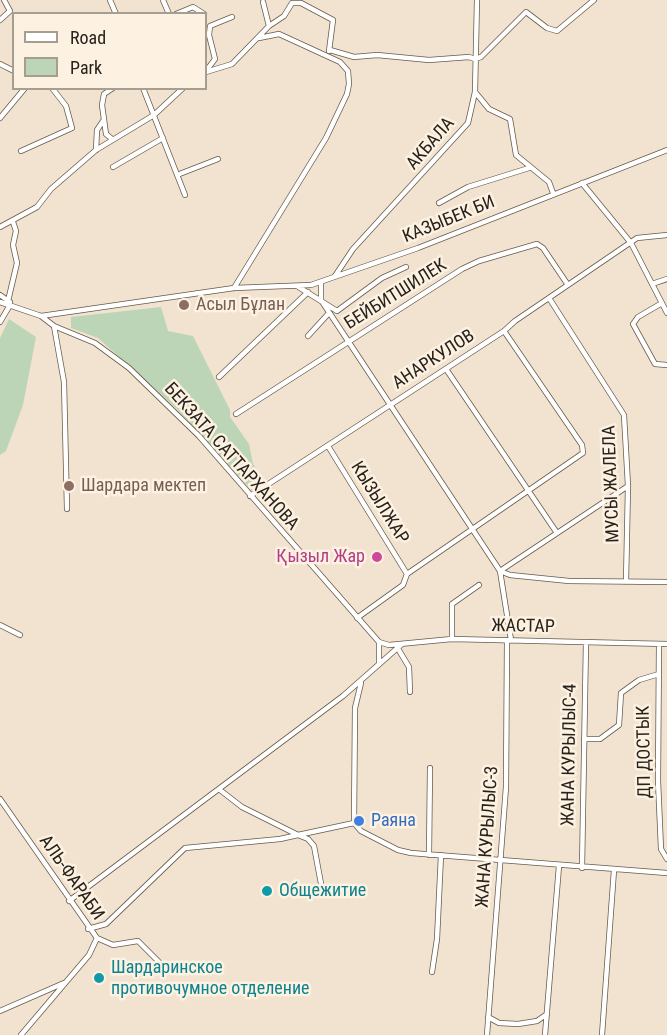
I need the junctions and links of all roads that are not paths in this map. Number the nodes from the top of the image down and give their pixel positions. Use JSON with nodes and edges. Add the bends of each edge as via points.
{"nodes":[{"id":1,"x":4,"y":0,"type":"edge"},
{"id":2,"x":477,"y":0,"type":"edge"},
{"id":3,"x":594,"y":0,"type":"edge"},
{"id":4,"x":263,"y":2,"type":"dead end"},
{"id":5,"x":181,"y":12,"type":"edge"},
{"id":6,"x":202,"y":12,"type":"edge"},
{"id":7,"x":232,"y":17,"type":"dead end"},
{"id":8,"x":207,"y":19,"type":"edge"},
{"id":9,"x":0,"y":20,"type":"edge"},
{"id":10,"x":210,"y":26,"type":"junction"},
{"id":11,"x":269,"y":26,"type":"junction"},
{"id":12,"x":259,"y":38,"type":"junction"},
{"id":13,"x":328,"y":52,"type":"junction"},
{"id":14,"x":476,"y":59,"type":"junction"},
{"id":15,"x":207,"y":71,"type":"edge"},
{"id":16,"x":207,"y":72,"type":"edge"},
{"id":17,"x":23,"y":90,"type":"edge"},
{"id":18,"x":54,"y":90,"type":"edge"},
{"id":19,"x":105,"y":90,"type":"edge"},
{"id":20,"x":144,"y":90,"type":"edge"},
{"id":21,"x":181,"y":90,"type":"edge"},
{"id":22,"x":475,"y":92,"type":"junction"},
{"id":23,"x":154,"y":115,"type":"junction"},
{"id":24,"x":0,"y":118,"type":"edge"},
{"id":25,"x":103,"y":120,"type":"junction"},
{"id":26,"x":163,"y":138,"type":"junction"},
{"id":27,"x":112,"y":140,"type":"junction"},
{"id":28,"x":96,"y":150,"type":"junction"},
{"id":29,"x":667,"y":150,"type":"edge"},
{"id":30,"x":21,"y":151,"type":"dead end"},
{"id":31,"x":218,"y":159,"type":"dead end"},
{"id":32,"x":113,"y":167,"type":"dead end"},
{"id":33,"x":529,"y":168,"type":"junction"},
{"id":34,"x":177,"y":175,"type":"junction"},
{"id":35,"x":582,"y":183,"type":"junction"},
{"id":36,"x":553,"y":193,"type":"junction"},
{"id":37,"x":185,"y":195,"type":"dead end"},
{"id":38,"x":439,"y":203,"type":"dead end"},
{"id":39,"x":13,"y":222,"type":"junction"},
{"id":40,"x":0,"y":227,"type":"edge"},
{"id":41,"x":667,"y":235,"type":"edge"},
{"id":42,"x":631,"y":243,"type":"junction"},
{"id":43,"x":406,"y":267,"type":"dead end"},
{"id":44,"x":335,"y":276,"type":"junction"},
{"id":45,"x":667,"y":279,"type":"edge"},
{"id":46,"x":321,"y":282,"type":"junction"},
{"id":47,"x":652,"y":284,"type":"junction"},
{"id":48,"x":568,"y":285,"type":"junction"},
{"id":49,"x":297,"y":286,"type":"junction"},
{"id":50,"x":234,"y":288,"type":"junction"},
{"id":51,"x":308,"y":292,"type":"junction"},
{"id":52,"x":0,"y":295,"type":"edge"},
{"id":53,"x":549,"y":298,"type":"junction"},
{"id":54,"x":321,"y":300,"type":"junction"},
{"id":55,"x":0,"y":302,"type":"edge"},
{"id":56,"x":662,"y":303,"type":"junction"},
{"id":57,"x":11,"y":304,"type":"junction"},
{"id":58,"x":329,"y":313,"type":"junction"},
{"id":59,"x":667,"y":313,"type":"edge"},
{"id":60,"x":41,"y":316,"type":"junction"},
{"id":61,"x":0,"y":322,"type":"edge"},
{"id":62,"x":54,"y":326,"type":"junction"},
{"id":63,"x":504,"y":331,"type":"junction"},
{"id":64,"x":308,"y":336,"type":"dead end"},
{"id":65,"x":348,"y":341,"type":"junction"},
{"id":66,"x":667,"y":365,"type":"edge"},
{"id":67,"x":446,"y":369,"type":"junction"},
{"id":68,"x":219,"y":377,"type":"dead end"},
{"id":69,"x":390,"y":405,"type":"junction"},
{"id":70,"x":236,"y":414,"type":"dead end"},
{"id":71,"x":328,"y":446,"type":"junction"},
{"id":72,"x":628,"y":486,"type":"junction"},
{"id":73,"x":528,"y":491,"type":"junction"},
{"id":74,"x":250,"y":496,"type":"junction"},
{"id":75,"x":67,"y":509,"type":"dead end"},
{"id":76,"x":471,"y":529,"type":"junction"},
{"id":77,"x":557,"y":533,"type":"junction"},
{"id":78,"x":500,"y":572,"type":"junction"},
{"id":79,"x":407,"y":574,"type":"junction"},
{"id":80,"x":626,"y":582,"type":"junction"},
{"id":81,"x":667,"y":582,"type":"edge"},
{"id":82,"x":478,"y":585,"type":"dead end"},
{"id":83,"x":357,"y":618,"type":"junction"},
{"id":84,"x":0,"y":625,"type":"edge"},
{"id":85,"x":20,"y":634,"type":"dead end"},
{"id":86,"x":452,"y":639,"type":"junction"},
{"id":87,"x":509,"y":641,"type":"junction"},
{"id":88,"x":379,"y":642,"type":"junction"},
{"id":89,"x":586,"y":642,"type":"junction"},
{"id":90,"x":659,"y":644,"type":"junction"},
{"id":91,"x":667,"y":644,"type":"edge"},
{"id":92,"x":399,"y":645,"type":"junction"},
{"id":93,"x":379,"y":664,"type":"junction"},
{"id":94,"x":659,"y":674,"type":"junction"},
{"id":95,"x":361,"y":681,"type":"junction"},
{"id":96,"x":410,"y":692,"type":"dead end"},
{"id":97,"x":584,"y":739,"type":"junction"},
{"id":98,"x":430,"y":768,"type":"dead end"},
{"id":99,"x":220,"y":790,"type":"junction"},
{"id":100,"x":0,"y":799,"type":"edge"},
{"id":101,"x":354,"y":823,"type":"junction"},
{"id":102,"x":298,"y":835,"type":"junction"},
{"id":103,"x":429,"y":855,"type":"junction"},
{"id":104,"x":441,"y":855,"type":"junction"},
{"id":105,"x":667,"y":859,"type":"edge"},
{"id":106,"x":500,"y":860,"type":"junction"},
{"id":107,"x":559,"y":866,"type":"junction"},
{"id":108,"x":582,"y":868,"type":"junction"},
{"id":109,"x":614,"y":870,"type":"junction"},
{"id":110,"x":667,"y":873,"type":"edge"},
{"id":111,"x":354,"y":894,"type":"dead end"},
{"id":112,"x":69,"y":902,"type":"junction"},
{"id":113,"x":88,"y":929,"type":"junction"},
{"id":114,"x":97,"y":938,"type":"junction"},
{"id":115,"x":162,"y":964,"type":"dead end"},
{"id":116,"x":432,"y":972,"type":"dead end"},
{"id":117,"x":67,"y":982,"type":"junction"},
{"id":118,"x":0,"y":1011,"type":"edge"},
{"id":119,"x":547,"y":1014,"type":"junction"},
{"id":120,"x":488,"y":1017,"type":"junction"},
{"id":121,"x":21,"y":1035,"type":"edge"},
{"id":122,"x":487,"y":1035,"type":"edge"},
{"id":123,"x":545,"y":1035,"type":"edge"},
{"id":124,"x":602,"y":1035,"type":"edge"}],
"edges":[{"from":1,"to":9,"type":"street","via":[[10,11]]},
{"from":2,"to":14,"type":"street","name":"АКБАЛА"},
{"from":3,"to":14,"type":"street","via":[[557,32],[526,12]]},
{"from":4,"to":11,"type":"street"},
{"from":5,"to":6,"type":"street","via":[[193,7]]},
{"from":7,"to":10,"type":"street"},
{"from":8,"to":10,"type":"street"},
{"from":10,"to":15,"type":"street","via":[[208,35],[215,59]]},
{"from":11,"to":12,"type":"street"},
{"from":11,"to":13,"type":"street","via":[[284,16],[292,3],[301,3],[333,20]]},
{"from":12,"to":13,"type":"street","via":[[279,34]]},
{"from":12,"to":16,"type":"street","via":[[232,64]]},
{"from":13,"to":14,"type":"street","via":[[354,57]]},
{"from":13,"to":50,"type":"street","via":[[348,71],[347,94],[326,138]]},
{"from":14,"to":22,"type":"street","name":"АКБАЛА"},
{"from":17,"to":24,"type":"street"},
{"from":18,"to":30,"type":"street","via":[[66,106],[72,128]]},
{"from":19,"to":25,"type":"street"},
{"from":20,"to":23,"type":"street"},
{"from":21,"to":23,"type":"street"},
{"from":22,"to":33,"type":"street","via":[[489,109],[510,119],[515,153]]},
{"from":22,"to":44,"type":"street","name":"АКБАЛА","via":[[468,123],[353,249]]},
{"from":23,"to":26,"type":"street"},
{"from":23,"to":27,"type":"street"},
{"from":25,"to":27,"type":"street","via":[[106,134]]},
{"from":25,"to":28,"type":"street"},
{"from":26,"to":32,"type":"street"},
{"from":26,"to":34,"type":"street"},
{"from":27,"to":28,"type":"street"},
{"from":28,"to":39,"type":"street","via":[[51,189],[37,207]]},
{"from":29,"to":35,"type":"street","name":"КАЗЫБЕК БИ"},
{"from":31,"to":34,"type":"street"},
{"from":33,"to":36,"type":"street","via":[[549,182]]},
{"from":33,"to":38,"type":"street","via":[[468,187]]},
{"from":34,"to":37,"type":"street"},
{"from":35,"to":36,"type":"street","name":"КАЗЫБЕК БИ"},
{"from":35,"to":42,"type":"street"},
{"from":36,"to":44,"type":"street","name":"КАЗЫБЕК БИ","via":[[418,248]]},
{"from":39,"to":40,"type":"street"},
{"from":39,"to":57,"type":"street","via":[[17,263]]},
{"from":41,"to":42,"type":"street","name":"АНАРКУЛОВ","via":[[641,237]]},
{"from":42,"to":47,"type":"street"},
{"from":42,"to":48,"type":"street","name":"АНАРКУЛОВ"},
{"from":43,"to":54,"type":"street","via":[[382,278],[339,310]]},
{"from":44,"to":46,"type":"street","name":"КАЗЫБЕК БИ"},
{"from":45,"to":47,"type":"street"},
{"from":46,"to":49,"type":"street","name":"КАЗЫБЕК БИ"},
{"from":46,"to":54,"type":"street"},
{"from":47,"to":56,"type":"street"},
{"from":48,"to":53,"type":"street","name":"АНАРКУЛОВ"},
{"from":48,"to":65,"type":"street","name":"БЕЙБИТШИЛЕК","via":[[540,246],[522,248],[462,269]]},
{"from":49,"to":50,"type":"street","name":"КАЗЫБЕК БИ"},
{"from":49,"to":51,"type":"street"},
{"from":50,"to":60,"type":"street","name":"КАЗЫБЕК БИ"},
{"from":51,"to":54,"type":"street"},
{"from":51,"to":68,"type":"street"},
{"from":52,"to":57,"type":"street"},
{"from":53,"to":63,"type":"street","name":"АНАРКУЛОВ"},
{"from":53,"to":72,"type":"street","name":"МУСЫ ЖАЛЕЛА","via":[[622,411]]},
{"from":54,"to":58,"type":"street"},
{"from":55,"to":57,"type":"street"},
{"from":56,"to":59,"type":"street"},
{"from":56,"to":66,"type":"street","via":[[633,324],[655,364]]},
{"from":57,"to":60,"type":"street"},
{"from":57,"to":61,"type":"street"},
{"from":58,"to":64,"type":"street"},
{"from":58,"to":65,"type":"street"},
{"from":60,"to":62,"type":"street","name":"БЕКЗАТА САТТАРХАНОВА"},
{"from":62,"to":74,"type":"street","name":"БЕКЗАТА САТТАРХАНОВА","via":[[95,343],[129,368],[199,436]]},
{"from":62,"to":75,"type":"street","via":[[64,382]]},
{"from":63,"to":67,"type":"street","name":"АНАРКУЛОВ"},
{"from":63,"to":73,"type":"street","via":[[584,450]]},
{"from":65,"to":69,"type":"street"},
{"from":65,"to":70,"type":"street","name":"БЕЙБИТШИЛЕК"},
{"from":67,"to":69,"type":"street","name":"АНАРКУЛОВ"},
{"from":67,"to":73,"type":"street"},
{"from":69,"to":71,"type":"street","name":"АНАРКУЛОВ"},
{"from":69,"to":76,"type":"street"},
{"from":71,"to":74,"type":"street","name":"АНАРКУЛОВ"},
{"from":71,"to":79,"type":"street","name":"КЫЗЫЛЖАР"},
{"from":72,"to":77,"type":"street"},
{"from":72,"to":80,"type":"street","name":"МУСЫ ЖАЛЕЛА"},
{"from":73,"to":76,"type":"street"},
{"from":73,"to":77,"type":"street"},
{"from":74,"to":83,"type":"street","name":"БЕКЗАТА САТТАРХАНОВА"},
{"from":76,"to":78,"type":"street"},
{"from":76,"to":79,"type":"street"},
{"from":77,"to":78,"type":"street"},
{"from":78,"to":80,"type":"street","via":[[569,581]]},
{"from":78,"to":87,"type":"street","name":"ЖАНА КУРЫЛЫС-3"},
{"from":79,"to":83,"type":"street","via":[[404,585]]},
{"from":80,"to":81,"type":"street"},
{"from":82,"to":86,"type":"street","via":[[452,604]]},
{"from":83,"to":88,"type":"street","name":"БЕКЗАТА САТТАРХАНОВА"},
{"from":84,"to":85,"type":"street"},
{"from":86,"to":87,"type":"street","name":"ЖАСТАР"},
{"from":86,"to":92,"type":"street","name":"ЖАСТАР"},
{"from":87,"to":89,"type":"street","name":"ЖАСТАР"},
{"from":87,"to":106,"type":"street","name":"ЖАНА КУРЫЛЫС-3"},
{"from":88,"to":92,"type":"street","name":"ЖАСТАР"},
{"from":88,"to":93,"type":"street"},
{"from":89,"to":90,"type":"street","name":"ЖАСТАР"},
{"from":89,"to":97,"type":"street","name":"ЖАНА КУРЫЛЫС-4"},
{"from":90,"to":91,"type":"street","name":"ЖАСТАР"},
{"from":90,"to":94,"type":"street","name":"ДП ДОСТЫК"},
{"from":92,"to":93,"type":"street"},
{"from":92,"to":96,"type":"street","via":[[409,666]]},
{"from":93,"to":95,"type":"street"},
{"from":94,"to":97,"type":"street","via":[[639,680],[621,693],[619,725],[600,739]]},
{"from":94,"to":105,"type":"street","name":"ДП ДОСТЫК","via":[[661,849]]},
{"from":95,"to":99,"type":"street"},
{"from":95,"to":101,"type":"street","via":[[355,708]]},
{"from":97,"to":108,"type":"street","name":"ЖАНА КУРЫЛЫС-4"},
{"from":98,"to":103,"type":"street"},
{"from":99,"to":102,"type":"street","via":[[242,807]]},
{"from":99,"to":112,"type":"street"},
{"from":100,"to":112,"type":"street","name":"АЛЬ-ФАРАБИ"},
{"from":101,"to":102,"type":"street"},
{"from":101,"to":103,"type":"street","via":[[361,831],[398,850]]},
{"from":102,"to":111,"type":"street","via":[[314,846],[322,889]]},
{"from":102,"to":113,"type":"street","via":[[185,848],[106,924]]},
{"from":103,"to":104,"type":"street"},
{"from":104,"to":106,"type":"street"},
{"from":104,"to":116,"type":"street"},
{"from":106,"to":107,"type":"street"},
{"from":106,"to":120,"type":"street","name":"ЖАНА КУРЫЛЫС-3"},
{"from":107,"to":108,"type":"street"},
{"from":107,"to":119,"type":"street"},
{"from":108,"to":109,"type":"street"},
{"from":109,"to":110,"type":"street"},
{"from":109,"to":124,"type":"street"},
{"from":112,"to":113,"type":"street","name":"АЛЬ-ФАРАБИ"},
{"from":113,"to":114,"type":"street","name":"АЛЬ-ФАРАБИ"},
{"from":114,"to":115,"type":"street","name":"АЛЬ-ФАРАБИ","via":[[113,945],[138,941]]},
{"from":114,"to":117,"type":"street"},
{"from":117,"to":118,"type":"street"},
{"from":117,"to":121,"type":"street"},
{"from":119,"to":120,"type":"street","via":[[518,1024],[499,1023]]},
{"from":119,"to":123,"type":"street"},
{"from":120,"to":122,"type":"street","name":"ЖАНА КУРЫЛЫС-3"}]}
